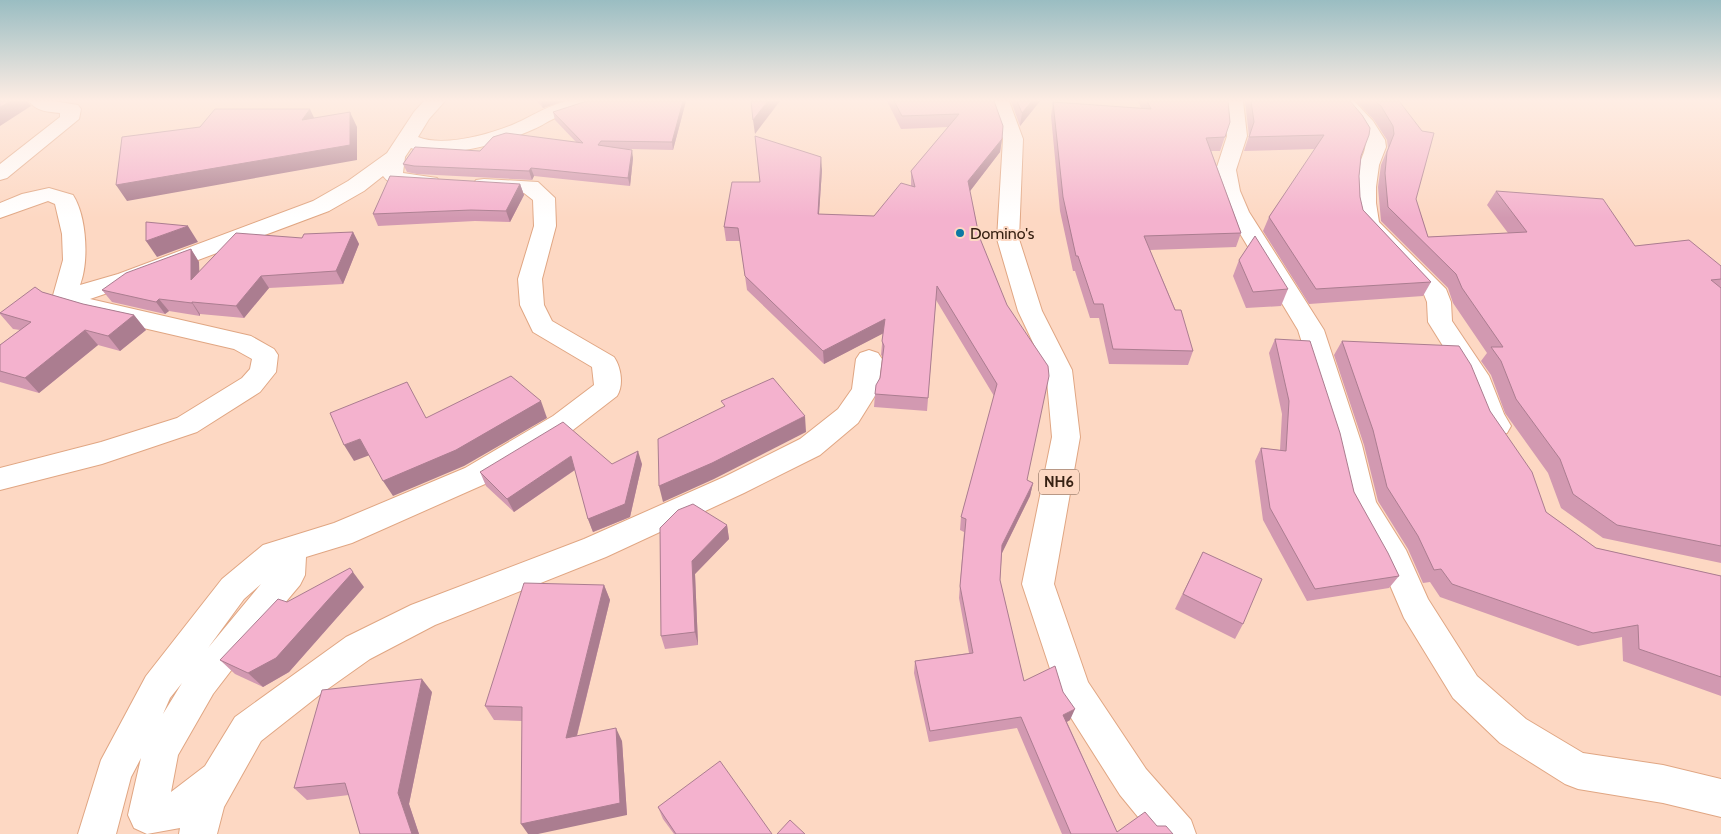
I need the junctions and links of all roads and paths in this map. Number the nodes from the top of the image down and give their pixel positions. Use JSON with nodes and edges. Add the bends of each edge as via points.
{"nodes":[{"id":1,"x":43,"y":140,"type":"edge"},
{"id":2,"x":405,"y":140,"type":"edge"},
{"id":3,"x":480,"y":140,"type":"edge"},
{"id":4,"x":1013,"y":140,"type":"edge"},
{"id":5,"x":1236,"y":140,"type":"edge"},
{"id":6,"x":1375,"y":140,"type":"edge"},
{"id":7,"x":400,"y":148,"type":"junction"},
{"id":8,"x":0,"y":174,"type":"edge"},
{"id":9,"x":0,"y":210,"type":"edge"},
{"id":10,"x":64,"y":299,"type":"junction"},
{"id":11,"x":869,"y":359,"type":"dead end"},
{"id":12,"x":1513,"y":448,"type":"edge"},
{"id":13,"x":0,"y":479,"type":"edge"},
{"id":14,"x":292,"y":549,"type":"junction"},
{"id":15,"x":220,"y":775,"type":"junction"},
{"id":16,"x":1721,"y":798,"type":"edge"},
{"id":17,"x":97,"y":834,"type":"edge"},
{"id":18,"x":198,"y":834,"type":"edge"},
{"id":19,"x":1177,"y":834,"type":"edge"}],
"edges":[{"from":1,"to":8,"type":"main road"},
{"from":2,"to":7,"type":"main road"},
{"from":3,"to":7,"type":"main road","via":[[444,147]]},
{"from":4,"to":19,"type":"main road","number":"NH6","via":[[1008,239],[1030,311],[1059,370],[1066,437],[1038,584],[1073,690],[1133,782]]},
{"from":5,"to":16,"type":"main road","via":[[1226,170],[1229,191],[1238,212],[1311,330],[1348,445],[1362,504],[1394,558],[1416,608],[1465,687],[1513,731],[1578,771],[1663,784]]},
{"from":6,"to":12,"type":"main road","via":[[1376,150],[1369,164],[1366,192],[1369,224],[1434,289],[1440,322],[1476,376],[1492,417]]},
{"from":7,"to":10,"type":"main road","via":[[356,186],[321,206],[126,280]]},
{"from":7,"to":14,"type":"main road","via":[[392,174],[398,180],[530,187],[544,198],[545,226],[530,279],[532,305],[542,326],[605,363],[608,389],[563,423],[475,476],[341,534]]},
{"from":9,"to":10,"type":"main road","via":[[48,194],[65,200],[73,232],[74,267]]},
{"from":10,"to":13,"type":"main road","via":[[242,342],[265,355],[262,372],[251,385],[187,425],[102,453]]},
{"from":11,"to":15,"type":"main road","via":[[865,391],[848,416],[810,447],[596,548],[423,615],[358,648],[248,729]]},
{"from":14,"to":15,"type":"main road","via":[[290,575],[201,683],[161,750],[146,815],[180,809]]},
{"from":14,"to":17,"type":"main road","via":[[274,554],[233,589],[158,687],[114,773]]},
{"from":15,"to":18,"type":"main road","via":[[206,803]]}]}
